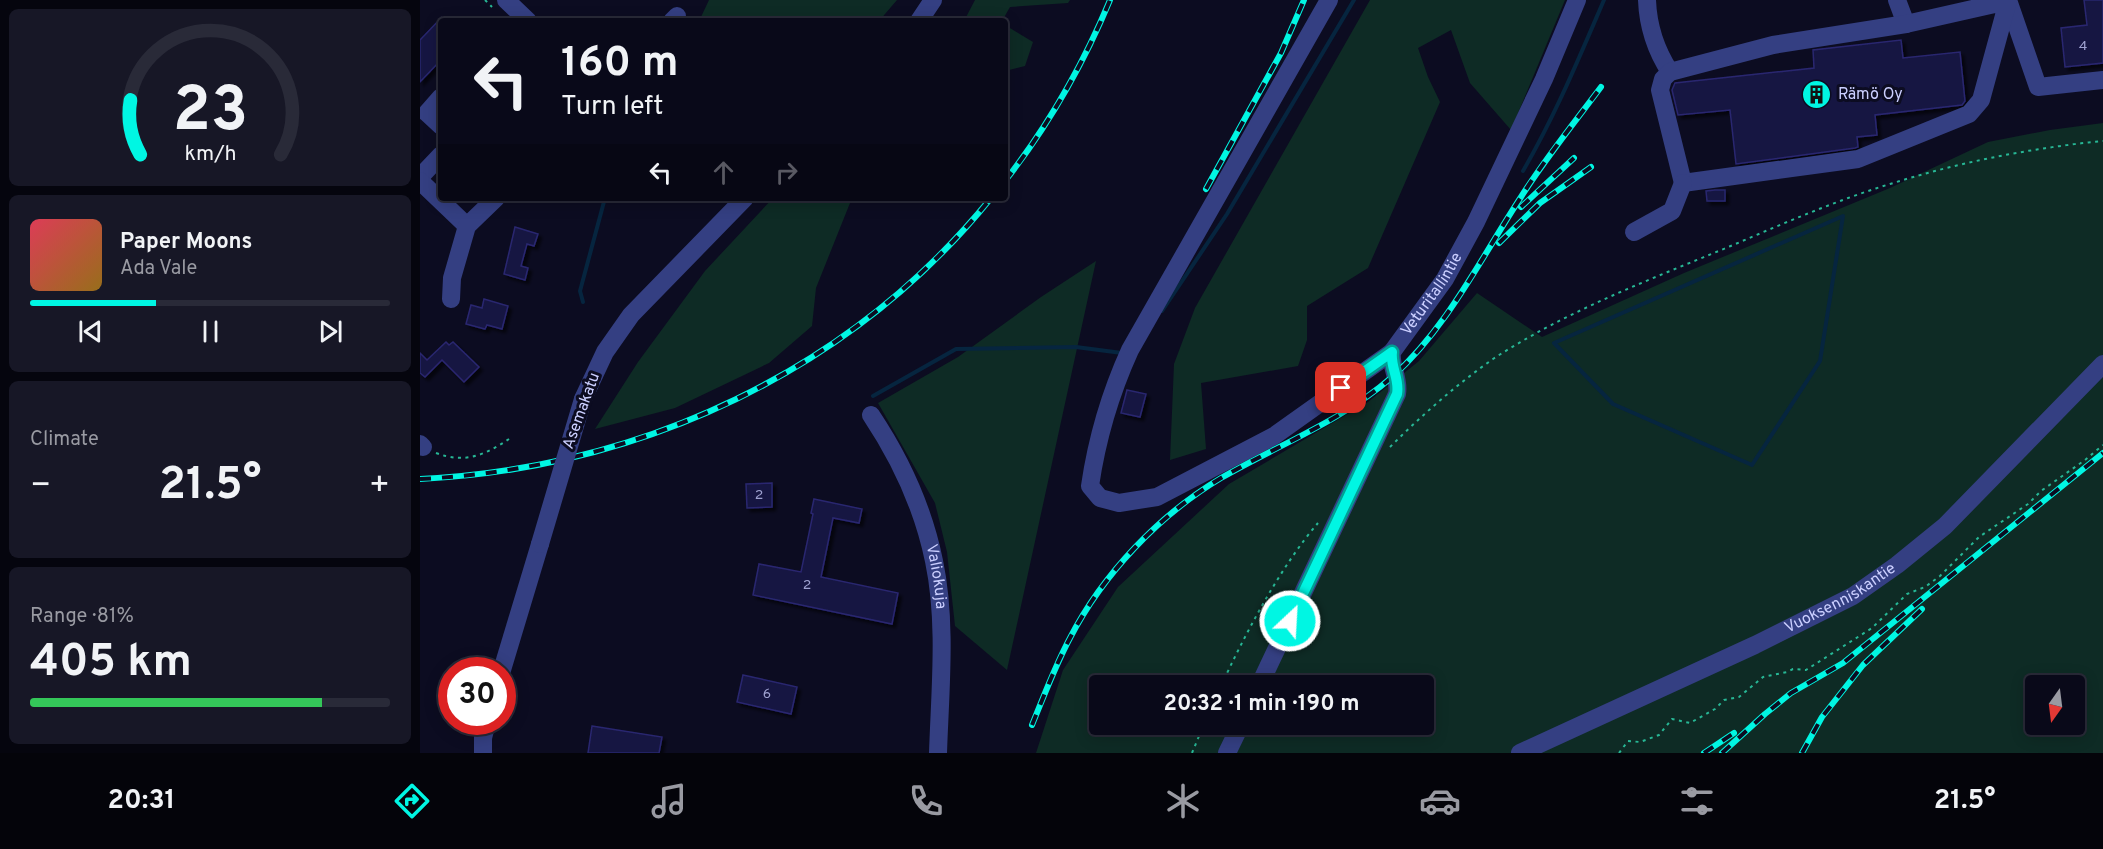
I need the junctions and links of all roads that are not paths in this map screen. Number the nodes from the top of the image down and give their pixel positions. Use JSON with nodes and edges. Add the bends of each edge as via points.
{"nodes":[{"id":1,"x":506,"y":0,"type":"edge"},
{"id":2,"x":933,"y":0,"type":"edge"},
{"id":3,"x":1329,"y":0,"type":"edge"},
{"id":4,"x":1577,"y":0,"type":"edge"},
{"id":5,"x":1647,"y":0,"type":"edge"},
{"id":6,"x":1897,"y":0,"type":"edge"},
{"id":7,"x":2008,"y":0,"type":"edge"},
{"id":8,"x":525,"y":18,"type":"edge"},
{"id":9,"x":921,"y":18,"type":"edge"},
{"id":10,"x":1906,"y":24,"type":"junction"},
{"id":11,"x":1670,"y":72,"type":"junction"},
{"id":12,"x":2103,"y":80,"type":"edge"},
{"id":13,"x":438,"y":100,"type":"edge"},
{"id":14,"x":438,"y":123,"type":"edge"},
{"id":15,"x":438,"y":158,"type":"edge"},
{"id":16,"x":420,"y":179,"type":"edge"},
{"id":17,"x":1683,"y":183,"type":"junction"},
{"id":18,"x":438,"y":197,"type":"edge"},
{"id":19,"x":442,"y":201,"type":"edge"},
{"id":20,"x":493,"y":201,"type":"edge"},
{"id":21,"x":742,"y":201,"type":"edge"},
{"id":22,"x":467,"y":226,"type":"junction"},
{"id":23,"x":1634,"y":232,"type":"dead end"},
{"id":24,"x":451,"y":299,"type":"dead end"},
{"id":25,"x":1392,"y":352,"type":"junction"},
{"id":26,"x":2103,"y":364,"type":"edge"},
{"id":27,"x":871,"y":415,"type":"dead end"},
{"id":28,"x":506,"y":657,"type":"edge"},
{"id":29,"x":1264,"y":675,"type":"edge"},
{"id":30,"x":484,"y":735,"type":"edge"},
{"id":31,"x":1236,"y":735,"type":"edge"},
{"id":32,"x":483,"y":753,"type":"edge"},
{"id":33,"x":938,"y":753,"type":"edge"},
{"id":34,"x":1227,"y":753,"type":"edge"},
{"id":35,"x":1520,"y":753,"type":"edge"}],
"edges":[{"from":1,"to":8,"type":"street"},
{"from":2,"to":9,"type":"street"},
{"from":3,"to":25,"type":"street","via":[[1130,350],[1095,449],[1090,486],[1100,498],[1119,503],[1157,497],[1274,436]]},
{"from":4,"to":25,"type":"street","name":"Veturitallintie","via":[[1544,80],[1476,222],[1445,279]]},
{"from":5,"to":11,"type":"street","via":[[1650,32]]},
{"from":6,"to":10,"type":"street"},
{"from":7,"to":10,"type":"street"},
{"from":7,"to":12,"type":"street","via":[[2038,87]]},
{"from":7,"to":17,"type":"street","via":[[1980,100],[1969,114],[1858,159]]},
{"from":10,"to":11,"type":"street","via":[[1773,45]]},
{"from":11,"to":17,"type":"street","via":[[1660,90]]},
{"from":13,"to":14,"type":"street","via":[[427,113]]},
{"from":15,"to":16,"type":"street"},
{"from":16,"to":18,"type":"street"},
{"from":17,"to":23,"type":"street","via":[[1672,211]]},
{"from":19,"to":22,"type":"street"},
{"from":20,"to":22,"type":"street"},
{"from":21,"to":28,"type":"street","name":"Asemakatu","bridge":true,"via":[[631,315],[605,352],[583,399]]},
{"from":22,"to":24,"type":"street","via":[[452,278]]},
{"from":25,"to":29,"type":"street","name":"Veturitallintie","via":[[1390,361],[1397,394]]},
{"from":26,"to":35,"type":"street","name":"Vuoksenniskantie","via":[[1946,526],[1853,596]]},
{"from":27,"to":33,"type":"street","name":"Valiokuja","via":[[909,479],[935,562],[941,647]]},
{"from":30,"to":32,"type":"street"},
{"from":31,"to":34,"type":"street"}]}
